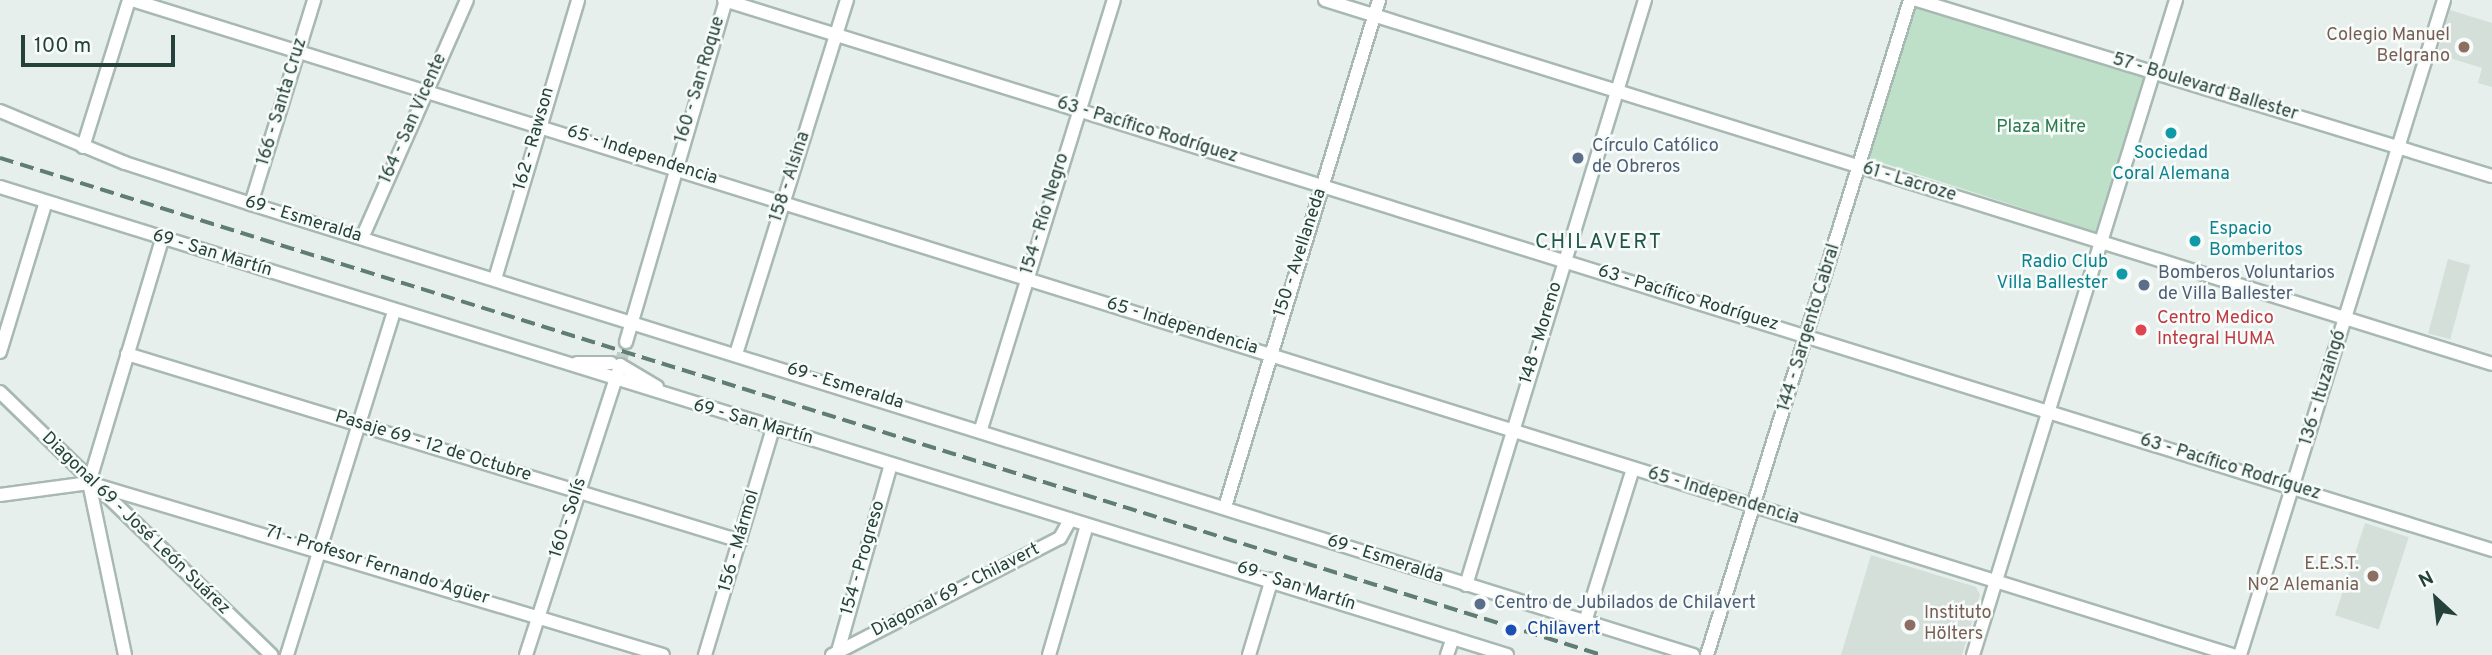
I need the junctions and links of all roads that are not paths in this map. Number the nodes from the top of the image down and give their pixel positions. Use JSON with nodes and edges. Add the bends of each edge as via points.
{"nodes":[{"id":1,"x":130,"y":0,"type":"edge"},
{"id":2,"x":314,"y":0,"type":"edge"},
{"id":3,"x":467,"y":0,"type":"edge"},
{"id":4,"x":578,"y":0,"type":"edge"},
{"id":5,"x":725,"y":0,"type":"edge"},
{"id":6,"x":847,"y":0,"type":"edge"},
{"id":7,"x":1114,"y":0,"type":"edge"},
{"id":8,"x":1325,"y":0,"type":"edge"},
{"id":9,"x":1379,"y":0,"type":"edge"},
{"id":10,"x":1644,"y":0,"type":"edge"},
{"id":11,"x":1910,"y":0,"type":"edge"},
{"id":12,"x":1917,"y":0,"type":"edge"},
{"id":13,"x":2176,"y":0,"type":"edge"},
{"id":14,"x":2444,"y":0,"type":"edge"},
{"id":15,"x":1375,"y":15,"type":"junction"},
{"id":16,"x":837,"y":33,"type":"junction"},
{"id":17,"x":298,"y":52,"type":"junction"},
{"id":18,"x":2154,"y":73,"type":"junction"},
{"id":19,"x":1616,"y":89,"type":"junction"},
{"id":20,"x":426,"y":91,"type":"junction"},
{"id":21,"x":1079,"y":109,"type":"junction"},
{"id":22,"x":0,"y":111,"type":"edge"},
{"id":23,"x":538,"y":122,"type":"junction"},
{"id":24,"x":2401,"y":146,"type":"junction"},
{"id":25,"x":83,"y":147,"type":"junction"},
{"id":26,"x":1860,"y":167,"type":"junction"},
{"id":27,"x":673,"y":168,"type":"junction"},
{"id":28,"x":2492,"y":176,"type":"edge"},
{"id":29,"x":1323,"y":185,"type":"junction"},
{"id":30,"x":0,"y":187,"type":"edge"},
{"id":31,"x":783,"y":201,"type":"junction"},
{"id":32,"x":46,"y":202,"type":"junction"},
{"id":33,"x":251,"y":204,"type":"junction"},
{"id":34,"x":362,"y":237,"type":"junction"},
{"id":35,"x":162,"y":239,"type":"junction"},
{"id":36,"x":2103,"y":244,"type":"junction"},
{"id":37,"x":1564,"y":261,"type":"junction"},
{"id":38,"x":495,"y":279,"type":"junction"},
{"id":39,"x":1026,"y":279,"type":"junction"},
{"id":40,"x":565,"y":299,"type":"junction"},
{"id":41,"x":394,"y":312,"type":"junction"},
{"id":42,"x":2345,"y":319,"type":"junction"},
{"id":43,"x":633,"y":322,"type":"junction"},
{"id":44,"x":1807,"y":336,"type":"junction"},
{"id":45,"x":0,"y":352,"type":"edge"},
{"id":46,"x":127,"y":354,"type":"junction"},
{"id":47,"x":736,"y":354,"type":"junction"},
{"id":48,"x":1269,"y":355,"type":"junction"},
{"id":49,"x":541,"y":359,"type":"junction"},
{"id":50,"x":615,"y":364,"type":"junction"},
{"id":51,"x":2492,"y":364,"type":"edge"},
{"id":52,"x":615,"y":383,"type":"junction"},
{"id":53,"x":0,"y":392,"type":"edge"},
{"id":54,"x":684,"y":402,"type":"junction"},
{"id":55,"x":2049,"y":412,"type":"junction"},
{"id":56,"x":360,"y":425,"type":"junction"},
{"id":57,"x":773,"y":428,"type":"junction"},
{"id":58,"x":981,"y":429,"type":"junction"},
{"id":59,"x":1512,"y":430,"type":"junction"},
{"id":60,"x":891,"y":464,"type":"junction"},
{"id":61,"x":1633,"y":470,"type":"junction"},
{"id":62,"x":89,"y":483,"type":"junction"},
{"id":63,"x":2293,"y":487,"type":"junction"},
{"id":64,"x":577,"y":492,"type":"junction"},
{"id":65,"x":0,"y":495,"type":"edge"},
{"id":66,"x":1225,"y":507,"type":"junction"},
{"id":67,"x":1755,"y":507,"type":"junction"},
{"id":68,"x":1070,"y":520,"type":"junction"},
{"id":69,"x":1087,"y":525,"type":"junction"},
{"id":70,"x":740,"y":541,"type":"junction"},
{"id":71,"x":320,"y":547,"type":"junction"},
{"id":72,"x":2492,"y":550,"type":"edge"},
{"id":73,"x":1272,"y":579,"type":"junction"},
{"id":74,"x":1996,"y":580,"type":"junction"},
{"id":75,"x":1466,"y":585,"type":"junction"},
{"id":76,"x":537,"y":617,"type":"junction"},
{"id":77,"x":1584,"y":625,"type":"junction"},
{"id":78,"x":1453,"y":638,"type":"junction"},
{"id":79,"x":838,"y":654,"type":"edge"},
{"id":80,"x":125,"y":655,"type":"edge"},
{"id":81,"x":271,"y":655,"type":"edge"},
{"id":82,"x":287,"y":655,"type":"edge"},
{"id":83,"x":526,"y":655,"type":"edge"},
{"id":84,"x":663,"y":655,"type":"edge"},
{"id":85,"x":705,"y":655,"type":"edge"},
{"id":86,"x":1049,"y":655,"type":"edge"},
{"id":87,"x":1249,"y":655,"type":"edge"},
{"id":88,"x":1447,"y":655,"type":"edge"},
{"id":89,"x":1507,"y":655,"type":"edge"},
{"id":90,"x":1693,"y":655,"type":"edge"},
{"id":91,"x":1707,"y":655,"type":"edge"},
{"id":92,"x":1973,"y":655,"type":"edge"},
{"id":93,"x":2232,"y":655,"type":"edge"},
{"id":94,"x":2240,"y":655,"type":"edge"}],
"edges":[{"from":1,"to":17,"type":"street","name":"65 - Independencia"},
{"from":1,"to":25,"type":"street"},
{"from":2,"to":17,"type":"street","name":"166 - Santa Cruz"},
{"from":3,"to":20,"type":"street","name":"164 - San Vicente"},
{"from":4,"to":23,"type":"street","name":"162 - Rawson"},
{"from":5,"to":16,"type":"street","name":"63 - Pacífico Rodríguez"},
{"from":5,"to":27,"type":"street","name":"160 - San Roque"},
{"from":6,"to":16,"type":"street","name":"158 - Alsina"},
{"from":7,"to":21,"type":"street","name":"154 - Río Negro"},
{"from":8,"to":15,"type":"street","name":"61 - Lacroze"},
{"from":9,"to":15,"type":"street","name":"150 - Avellaneda"},
{"from":10,"to":19,"type":"street","name":"148 - Moreno"},
{"from":11,"to":26,"type":"street","name":"144 - Sargento Cabral"},
{"from":12,"to":18,"type":"street","name":"57 - Boulevard Ballester"},
{"from":13,"to":18,"type":"street"},
{"from":14,"to":24,"type":"street","name":"136 - Ituzaingó"},
{"from":15,"to":19,"type":"street","name":"61 - Lacroze"},
{"from":15,"to":29,"type":"street","name":"150 - Avellaneda"},
{"from":16,"to":21,"type":"street","name":"63 - Pacífico Rodríguez"},
{"from":16,"to":31,"type":"street","name":"158 - Alsina"},
{"from":17,"to":20,"type":"street","name":"65 - Independencia"},
{"from":17,"to":33,"type":"street","name":"166 - Santa Cruz"},
{"from":18,"to":24,"type":"street","name":"57 - Boulevard Ballester"},
{"from":18,"to":36,"type":"street"},
{"from":19,"to":26,"type":"street","name":"61 - Lacroze"},
{"from":19,"to":37,"type":"street","name":"148 - Moreno"},
{"from":20,"to":23,"type":"street","name":"65 - Independencia"},
{"from":20,"to":34,"type":"street","name":"164 - San Vicente"},
{"from":21,"to":29,"type":"street","name":"63 - Pacífico Rodríguez"},
{"from":21,"to":39,"type":"street","name":"154 - Río Negro"},
{"from":22,"to":25,"type":"street","name":"69 - Esmeralda"},
{"from":23,"to":27,"type":"street","name":"65 - Independencia"},
{"from":23,"to":38,"type":"street","name":"162 - Rawson"},
{"from":24,"to":28,"type":"street","name":"57 - Boulevard Ballester"},
{"from":24,"to":42,"type":"street","name":"136 - Ituzaingó"},
{"from":25,"to":33,"type":"street","name":"69 - Esmeralda"},
{"from":26,"to":36,"type":"street","name":"61 - Lacroze"},
{"from":26,"to":44,"type":"street","name":"144 - Sargento Cabral"},
{"from":27,"to":31,"type":"street","name":"65 - Independencia"},
{"from":27,"to":43,"type":"street","name":"160 - San Roque"},
{"from":29,"to":37,"type":"street","name":"63 - Pacífico Rodríguez"},
{"from":29,"to":48,"type":"street","name":"150 - Avellaneda"},
{"from":30,"to":32,"type":"street","name":"69 - San Martín"},
{"from":31,"to":39,"type":"street","name":"65 - Independencia"},
{"from":31,"to":47,"type":"street","name":"158 - Alsina"},
{"from":32,"to":35,"type":"street","name":"69 - San Martín"},
{"from":32,"to":45,"type":"street"},
{"from":33,"to":34,"type":"street","name":"69 - Esmeralda"},
{"from":34,"to":38,"type":"street","name":"69 - Esmeralda"},
{"from":35,"to":41,"type":"street","name":"69 - San Martín"},
{"from":35,"to":46,"type":"street"},
{"from":36,"to":42,"type":"street","name":"61 - Lacroze"},
{"from":36,"to":55,"type":"street"},
{"from":37,"to":44,"type":"street","name":"63 - Pacífico Rodríguez"},
{"from":37,"to":59,"type":"street","name":"148 - Moreno"},
{"from":38,"to":40,"type":"street","name":"69 - Esmeralda"},
{"from":39,"to":48,"type":"street","name":"65 - Independencia"},
{"from":39,"to":58,"type":"street","name":"154 - Río Negro"},
{"from":40,"to":43,"type":"street","name":"69 - Esmeralda"},
{"from":40,"to":43,"type":"street","name":"160 - San Roque","via":[[617,325],[622,341]]},
{"from":41,"to":49,"type":"street","name":"69 - San Martín"},
{"from":41,"to":56,"type":"street"},
{"from":42,"to":51,"type":"street","name":"61 - Lacroze"},
{"from":42,"to":63,"type":"street","name":"136 - Ituzaingó"},
{"from":43,"to":47,"type":"street","name":"69 - Esmeralda"},
{"from":44,"to":55,"type":"street","name":"63 - Pacífico Rodríguez"},
{"from":44,"to":67,"type":"street","name":"144 - Sargento Cabral"},
{"from":46,"to":56,"type":"street","name":"Pasaje 69 - 12 de Octubre"},
{"from":46,"to":62,"type":"street"},
{"from":47,"to":58,"type":"street","name":"69 - Esmeralda"},
{"from":48,"to":59,"type":"street","name":"65 - Independencia"},
{"from":48,"to":66,"type":"street","name":"150 - Avellaneda"},
{"from":49,"to":50,"type":"street"},
{"from":49,"to":52,"type":"street","name":"69 - San Martín"},
{"from":50,"to":52,"type":"street","name":"160 - Solís"},
{"from":50,"to":54,"type":"street","via":[[629,376]]},
{"from":52,"to":54,"type":"street","name":"69 - San Martín"},
{"from":52,"to":64,"type":"street","name":"160 - Solís"},
{"from":53,"to":62,"type":"street","name":"Diagonal 69 - José León Suárez"},
{"from":54,"to":57,"type":"street","name":"69 - San Martín"},
{"from":55,"to":63,"type":"street","name":"63 - Pacífico Rodríguez"},
{"from":55,"to":74,"type":"street"},
{"from":56,"to":64,"type":"street","name":"Pasaje 69 - 12 de Octubre"},
{"from":56,"to":71,"type":"street"},
{"from":57,"to":60,"type":"street","name":"69 - San Martín"},
{"from":57,"to":70,"type":"street","name":"156 - Mármol"},
{"from":58,"to":66,"type":"street","name":"69 - Esmeralda"},
{"from":59,"to":61,"type":"street","name":"65 - Independencia"},
{"from":59,"to":75,"type":"street","name":"148 - Moreno"},
{"from":60,"to":68,"type":"street","name":"69 - San Martín"},
{"from":60,"to":79,"type":"street","name":"154 - Progreso"},
{"from":61,"to":67,"type":"street","name":"65 - Independencia"},
{"from":61,"to":77,"type":"street"},
{"from":62,"to":65,"type":"street"},
{"from":62,"to":71,"type":"street","name":"71 - Profesor Fernando Agüer"},
{"from":62,"to":80,"type":"street"},
{"from":62,"to":81,"type":"street","name":"Diagonal 69 - José León Suárez"},
{"from":63,"to":72,"type":"street","name":"63 - Pacífico Rodríguez"},
{"from":63,"to":94,"type":"street","name":"136 - Ituzaingó"},
{"from":64,"to":70,"type":"street","name":"Pasaje 69 - 12 de Octubre"},
{"from":64,"to":76,"type":"street","name":"160 - Solís"},
{"from":66,"to":75,"type":"street","name":"69 - Esmeralda"},
{"from":67,"to":74,"type":"street","name":"65 - Independencia"},
{"from":67,"to":91,"type":"street","name":"144 - Sargento Cabral"},
{"from":68,"to":69,"type":"street","name":"69 - San Martín"},
{"from":68,"to":79,"type":"street","name":"Diagonal 69 - Chilavert","via":[[1060,538]]},
{"from":69,"to":73,"type":"street","name":"69 - San Martín"},
{"from":69,"to":86,"type":"street"},
{"from":70,"to":85,"type":"street","name":"156 - Mármol"},
{"from":71,"to":76,"type":"street","name":"71 - Profesor Fernando Agüer"},
{"from":71,"to":82,"type":"street"},
{"from":73,"to":78,"type":"street","name":"69 - San Martín"},
{"from":73,"to":87,"type":"street"},
{"from":74,"to":92,"type":"street"},
{"from":74,"to":93,"type":"street","name":"65 - Independencia"},
{"from":75,"to":77,"type":"street","name":"69 - Esmeralda"},
{"from":76,"to":83,"type":"street","name":"160 - Solís"},
{"from":76,"to":84,"type":"street","name":"71 - Profesor Fernando Agüer"},
{"from":77,"to":90,"type":"street","name":"69 - Esmeralda"},
{"from":78,"to":88,"type":"street"},
{"from":78,"to":89,"type":"street","name":"69 - San Martín"}]}
